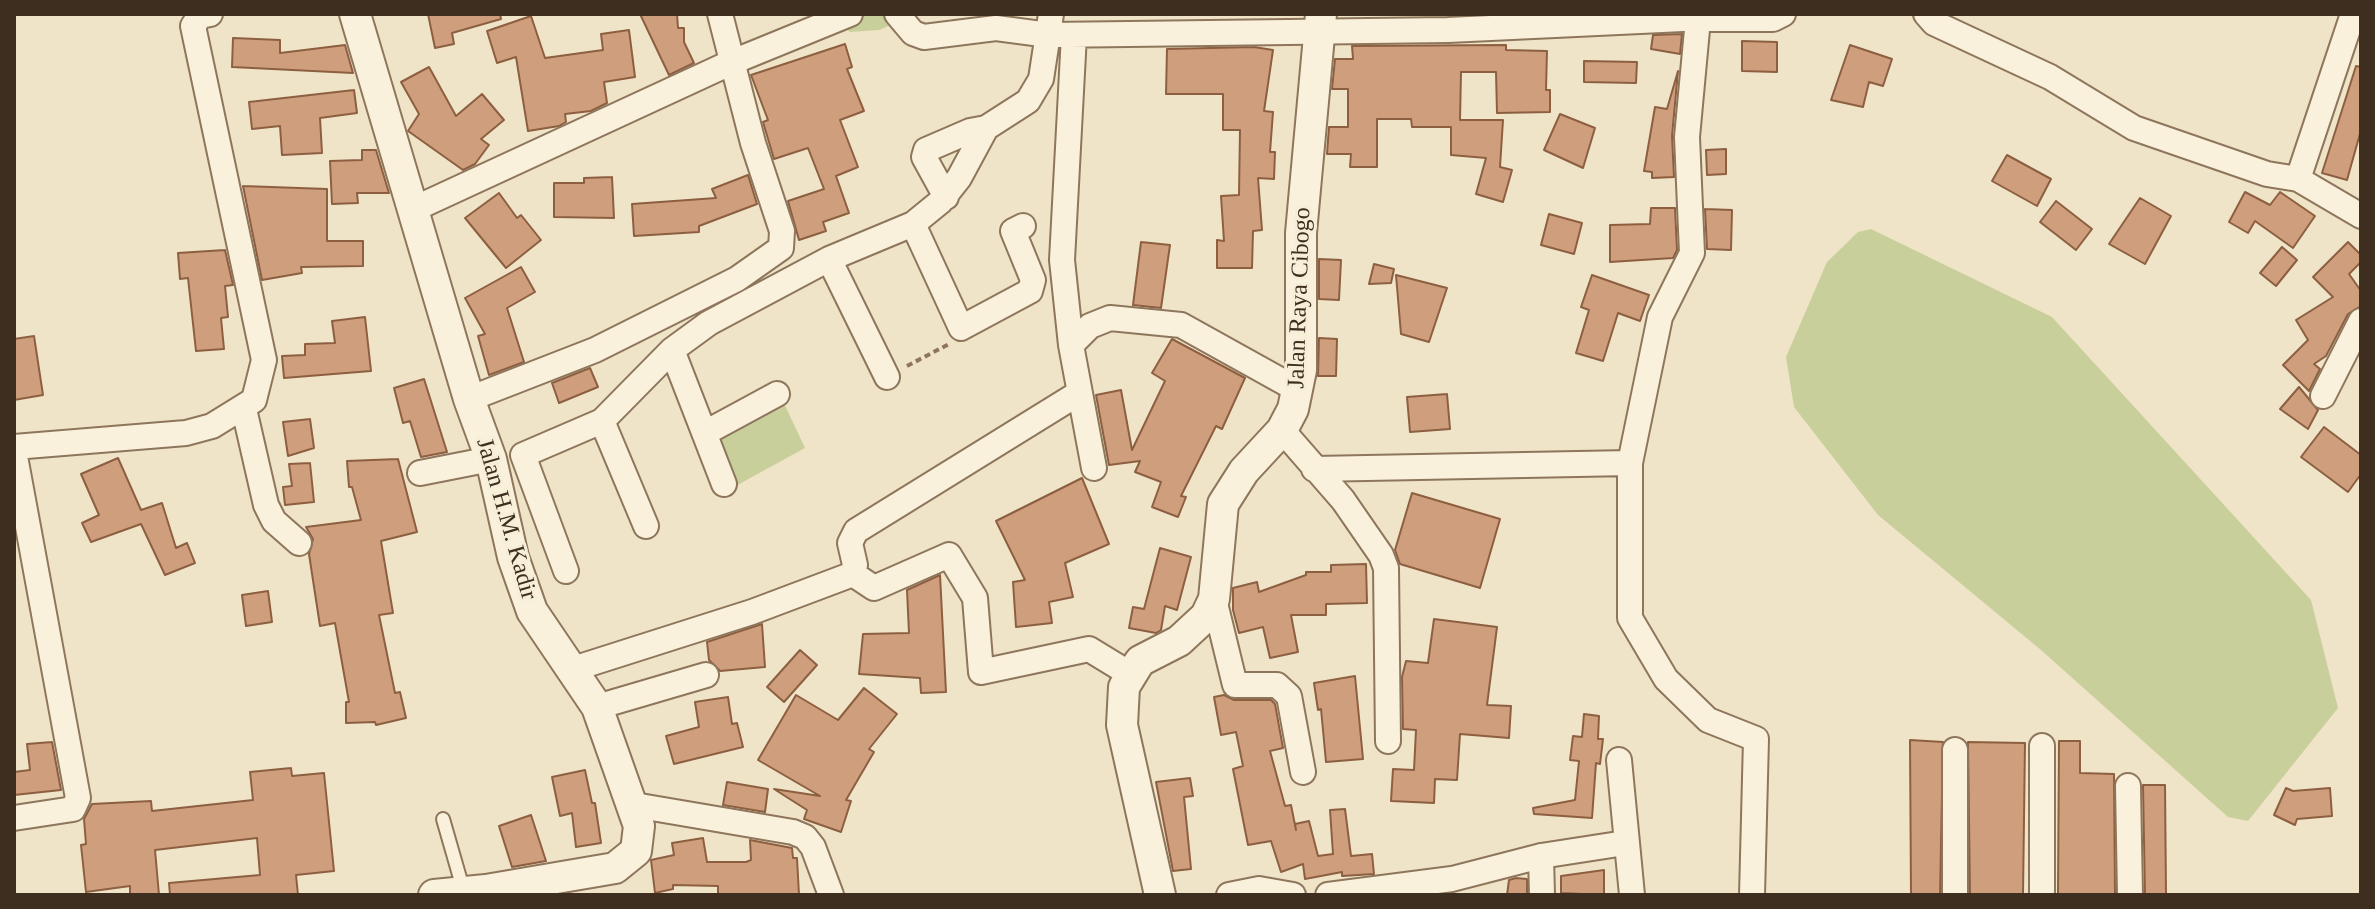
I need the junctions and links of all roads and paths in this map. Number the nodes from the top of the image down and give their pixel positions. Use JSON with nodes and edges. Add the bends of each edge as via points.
{"nodes":[{"id":1,"x":210,"y":14,"type":"edge"},
{"id":2,"x":355,"y":14,"type":"edge"},
{"id":3,"x":720,"y":14,"type":"edge"},
{"id":4,"x":850,"y":14,"type":"edge"},
{"id":5,"x":897,"y":14,"type":"edge"},
{"id":6,"x":1783,"y":14,"type":"edge"},
{"id":7,"x":1926,"y":14,"type":"edge"},
{"id":8,"x":1698,"y":19,"type":"junction"},
{"id":9,"x":1449,"y":22,"type":"edge"},
{"id":10,"x":2355,"y":22,"type":"edge"},
{"id":11,"x":1320,"y":23,"type":"edge"},
{"id":12,"x":1050,"y":25,"type":"edge"},
{"id":13,"x":1074,"y":35,"type":"junction"},
{"id":14,"x":730,"y":63,"type":"junction"},
{"id":15,"x":986,"y":128,"type":"junction"},
{"id":16,"x":2298,"y":179,"type":"junction"},
{"id":17,"x":946,"y":197,"type":"junction"},
{"id":18,"x":414,"y":209,"type":"junction"},
{"id":19,"x":2361,"y":216,"type":"edge"},
{"id":20,"x":913,"y":224,"type":"junction"},
{"id":21,"x":1023,"y":226,"type":"dead end"},
{"id":22,"x":829,"y":259,"type":"junction"},
{"id":23,"x":2361,"y":321,"type":"edge"},
{"id":24,"x":961,"y":328,"type":"junction"},
{"id":25,"x":1071,"y":345,"type":"junction"},
{"id":26,"x":672,"y":350,"type":"junction"},
{"id":27,"x":887,"y":377,"type":"joint"},
{"id":28,"x":1298,"y":390,"type":"junction"},
{"id":29,"x":1079,"y":393,"type":"junction"},
{"id":30,"x":777,"y":394,"type":"dead end"},
{"id":31,"x":2323,"y":396,"type":"dead end"},
{"id":32,"x":469,"y":399,"type":"junction"},
{"id":33,"x":244,"y":409,"type":"junction"},
{"id":34,"x":602,"y":421,"type":"junction"},
{"id":35,"x":1282,"y":430,"type":"junction"},
{"id":36,"x":705,"y":433,"type":"junction"},
{"id":37,"x":14,"y":449,"type":"edge"},
{"id":38,"x":491,"y":459,"type":"junction"},
{"id":39,"x":1630,"y":463,"type":"junction"},
{"id":40,"x":1094,"y":468,"type":"dead end"},
{"id":41,"x":1314,"y":469,"type":"junction"},
{"id":42,"x":420,"y":473,"type":"dead end"},
{"id":43,"x":724,"y":484,"type":"dead end"},
{"id":44,"x":646,"y":526,"type":"dead end"},
{"id":45,"x":299,"y":543,"type":"dead end"},
{"id":46,"x":566,"y":571,"type":"dead end"},
{"id":47,"x":853,"y":574,"type":"junction"},
{"id":48,"x":1214,"y":599,"type":"junction"},
{"id":49,"x":573,"y":669,"type":"junction"},
{"id":50,"x":1130,"y":674,"type":"junction"},
{"id":51,"x":706,"y":675,"type":"dead end"},
{"id":52,"x":597,"y":707,"type":"junction"},
{"id":53,"x":1388,"y":741,"type":"dead end"},
{"id":54,"x":2042,"y":746,"type":"dead end"},
{"id":55,"x":1955,"y":750,"type":"dead end"},
{"id":56,"x":1619,"y":760,"type":"dead end"},
{"id":57,"x":1303,"y":772,"type":"dead end"},
{"id":58,"x":2128,"y":786,"type":"dead end"},
{"id":59,"x":634,"y":805,"type":"junction"},
{"id":60,"x":14,"y":818,"type":"edge"},
{"id":61,"x":443,"y":819,"type":"dead end"},
{"id":62,"x":1625,"y":843,"type":"junction"},
{"id":63,"x":1541,"y":856,"type":"junction"},
{"id":64,"x":1452,"y":887,"type":"edge"},
{"id":65,"x":1368,"y":893,"type":"edge"},
{"id":66,"x":464,"y":894,"type":"edge"},
{"id":67,"x":1287,"y":894,"type":"edge"},
{"id":68,"x":434,"y":895,"type":"edge"},
{"id":69,"x":831,"y":895,"type":"edge"},
{"id":70,"x":1160,"y":895,"type":"edge"},
{"id":71,"x":1229,"y":895,"type":"edge"},
{"id":72,"x":1328,"y":895,"type":"edge"},
{"id":73,"x":1542,"y":895,"type":"edge"},
{"id":74,"x":1632,"y":895,"type":"edge"},
{"id":75,"x":1752,"y":895,"type":"edge"},
{"id":76,"x":1955,"y":895,"type":"edge"},
{"id":77,"x":2042,"y":895,"type":"edge"},
{"id":78,"x":2130,"y":895,"type":"edge"}],
"edges":[{"from":1,"to":33,"type":"street","via":[[200,16],[193,26],[264,360],[254,400]]},
{"from":2,"to":18,"type":"street","name":"Jalan H.M. Kadir"},
{"from":3,"to":14,"type":"street"},
{"from":4,"to":14,"type":"street"},
{"from":5,"to":12,"type":"street","via":[[918,37]]},
{"from":6,"to":8,"type":"street","via":[[1773,19]]},
{"from":7,"to":16,"type":"street","via":[[1934,23],[2050,77],[2134,128],[2267,174]]},
{"from":8,"to":9,"type":"street"},
{"from":8,"to":39,"type":"street","via":[[1687,137],[1692,253],[1660,317]]},
{"from":9,"to":11,"type":"street"},
{"from":10,"to":16,"type":"street"},
{"from":11,"to":13,"type":"street"},
{"from":11,"to":28,"type":"street","name":"Jalan Raya Cibogo","via":[[1301,233]]},
{"from":12,"to":13,"type":"street"},
{"from":12,"to":15,"type":"street","via":[[1041,79],[1028,101]]},
{"from":13,"to":25,"type":"street","via":[[1062,260]]},
{"from":14,"to":18,"type":"street"},
{"from":14,"to":32,"type":"street","via":[[782,231],[781,248],[737,279],[595,350]]},
{"from":15,"to":17,"type":"street"},
{"from":15,"to":17,"type":"street","via":[[926,150],[924,157]]},
{"from":16,"to":19,"type":"street"},
{"from":17,"to":20,"type":"street"},
{"from":18,"to":32,"type":"street","name":"Jalan H.M. Kadir"},
{"from":20,"to":22,"type":"street"},
{"from":20,"to":24,"type":"street"},
{"from":21,"to":24,"type":"street","via":[[1013,231],[1033,280],[1030,291]]},
{"from":22,"to":26,"type":"street","via":[[748,300]]},
{"from":22,"to":27,"type":"street"},
{"from":23,"to":31,"type":"street"},
{"from":24,"to":27,"type":"path","via":[[957,339]]},
{"from":25,"to":28,"type":"street","via":[[1090,326],[1110,318],[1181,325]]},
{"from":25,"to":29,"type":"street"},
{"from":26,"to":34,"type":"street"},
{"from":26,"to":36,"type":"street"},
{"from":28,"to":35,"type":"street","name":"Jalan Raya Cibogo"},
{"from":29,"to":40,"type":"street"},
{"from":29,"to":47,"type":"street","via":[[856,531],[850,543]]},
{"from":30,"to":36,"type":"street"},
{"from":32,"to":38,"type":"street","name":"Jalan H.M. Kadir"},
{"from":33,"to":37,"type":"street","via":[[186,433]]},
{"from":33,"to":45,"type":"street","via":[[266,505],[274,521]]},
{"from":34,"to":44,"type":"street"},
{"from":34,"to":46,"type":"street","via":[[523,455]]},
{"from":35,"to":41,"type":"street"},
{"from":35,"to":48,"type":"street","name":"Jalan Raya Cibogo","via":[[1244,471],[1223,504]]},
{"from":36,"to":43,"type":"street"},
{"from":37,"to":60,"type":"street","via":[[78,798],[73,809]]},
{"from":38,"to":42,"type":"street"},
{"from":38,"to":49,"type":"street","name":"Jalan H.M. Kadir","via":[[513,557],[532,611]]},
{"from":39,"to":41,"type":"street"},
{"from":39,"to":75,"type":"street","via":[[1630,618],[1666,679],[1708,720],[1756,739]]},
{"from":41,"to":53,"type":"street","via":[[1343,500],[1386,568]]},
{"from":47,"to":49,"type":"street"},
{"from":47,"to":50,"type":"street","via":[[874,588],[949,555],[975,598],[981,672],[1089,649]]},
{"from":48,"to":50,"type":"street","name":"Jalan Raya Cibogo","via":[[1194,630],[1140,661]]},
{"from":48,"to":57,"type":"street","via":[[1235,685],[1277,685],[1289,696]]},
{"from":49,"to":52,"type":"street","name":"Jalan H.M. Kadir"},
{"from":50,"to":70,"type":"street","via":[[1121,705],[1122,725]]},
{"from":51,"to":52,"type":"street"},
{"from":52,"to":59,"type":"street","name":"Jalan H.M. Kadir"},
{"from":54,"to":77,"type":"street"},
{"from":55,"to":76,"type":"street"},
{"from":56,"to":62,"type":"street"},
{"from":58,"to":78,"type":"street"},
{"from":59,"to":66,"type":"street","name":"Jalan H.M. Kadir","via":[[639,826],[636,851],[615,868]]},
{"from":59,"to":69,"type":"street","via":[[805,837]]},
{"from":61,"to":66,"type":"lane"},
{"from":62,"to":63,"type":"street"},
{"from":62,"to":74,"type":"street"},
{"from":63,"to":64,"type":"street"},
{"from":63,"to":73,"type":"street"},
{"from":64,"to":65,"type":"street"},
{"from":65,"to":72,"type":"street"},
{"from":66,"to":68,"type":"street","name":"Jalan H.M. Kadir"},
{"from":67,"to":71,"type":"street","via":[[1259,889]]}]}
